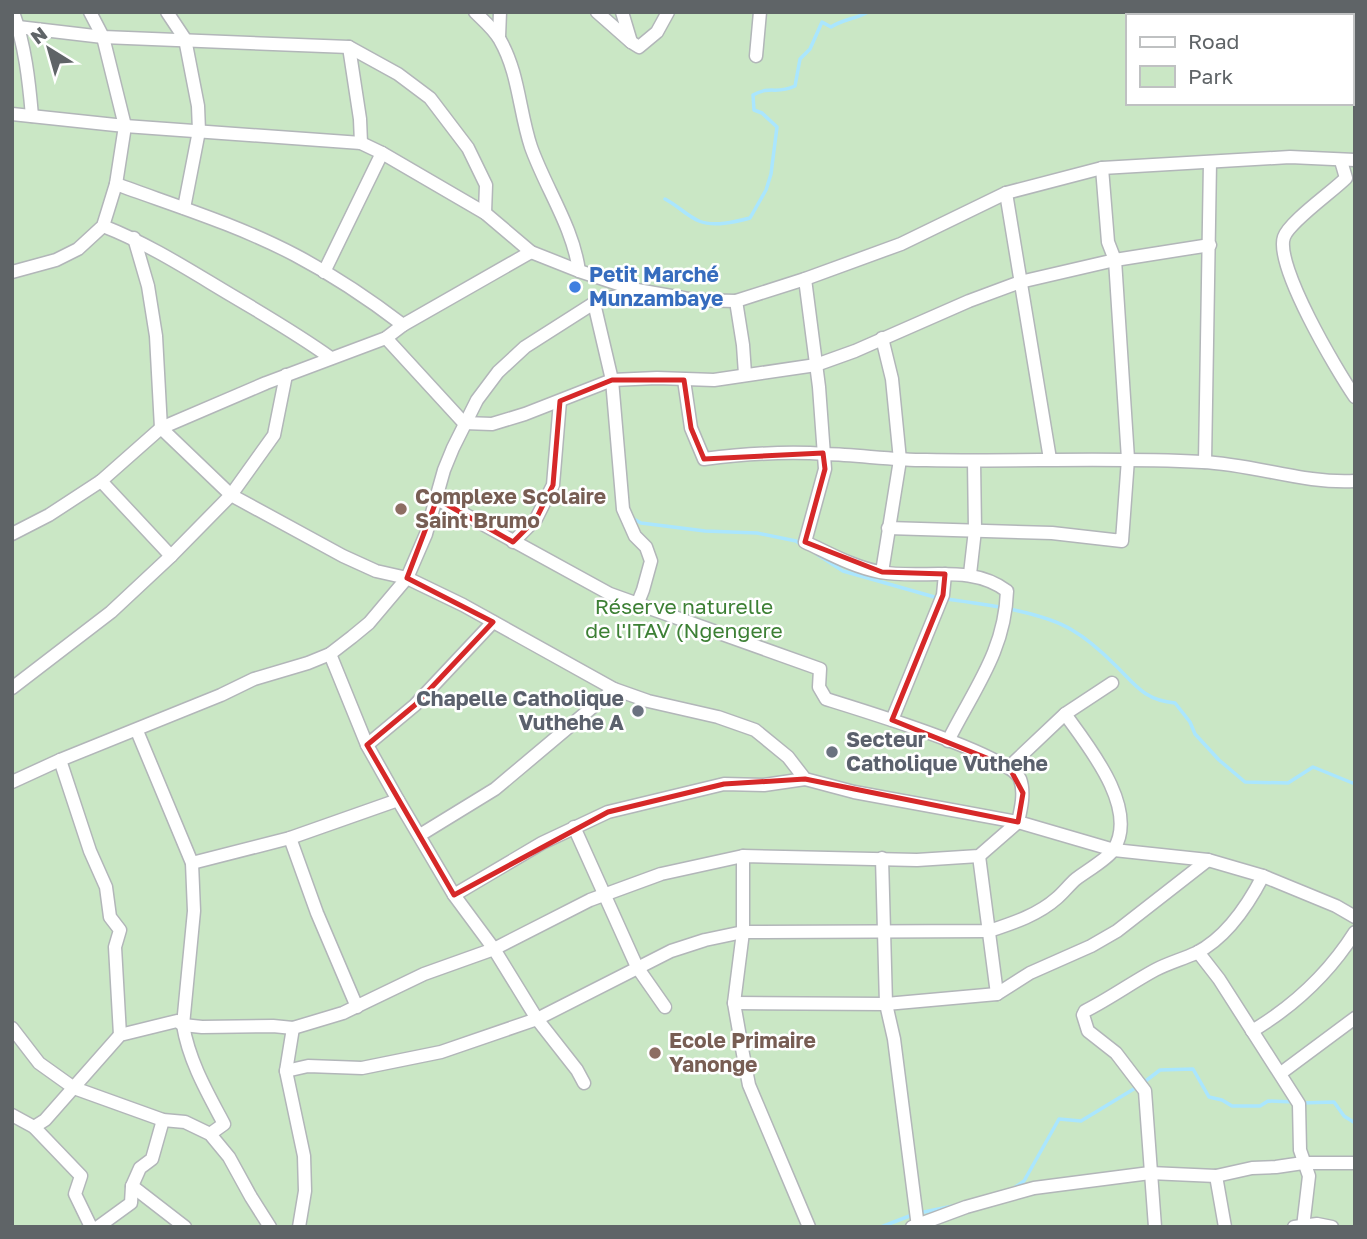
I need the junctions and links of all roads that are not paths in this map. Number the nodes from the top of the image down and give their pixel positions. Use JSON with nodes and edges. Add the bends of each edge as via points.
{"nodes":[{"id":1,"x":13,"y":12,"type":"edge"},
{"id":2,"x":90,"y":12,"type":"edge"},
{"id":3,"x":167,"y":12,"type":"edge"},
{"id":4,"x":475,"y":12,"type":"edge"},
{"id":5,"x":500,"y":12,"type":"edge"},
{"id":6,"x":597,"y":12,"type":"edge"},
{"id":7,"x":622,"y":12,"type":"edge"},
{"id":8,"x":668,"y":12,"type":"edge"},
{"id":9,"x":760,"y":12,"type":"edge"},
{"id":10,"x":18,"y":27,"type":"junction"},
{"id":11,"x":103,"y":37,"type":"junction"},
{"id":12,"x":499,"y":37,"type":"junction"},
{"id":13,"x":185,"y":39,"type":"junction"},
{"id":14,"x":631,"y":42,"type":"junction"},
{"id":15,"x":349,"y":47,"type":"junction"},
{"id":16,"x":756,"y":56,"type":"dead end"},
{"id":17,"x":12,"y":114,"type":"edge"},
{"id":18,"x":32,"y":116,"type":"junction"},
{"id":19,"x":125,"y":126,"type":"junction"},
{"id":20,"x":199,"y":131,"type":"junction"},
{"id":21,"x":361,"y":143,"type":"junction"},
{"id":22,"x":382,"y":153,"type":"junction"},
{"id":23,"x":1348,"y":160,"type":"edge"},
{"id":24,"x":1210,"y":162,"type":"junction"},
{"id":25,"x":1101,"y":169,"type":"junction"},
{"id":26,"x":116,"y":184,"type":"junction"},
{"id":27,"x":1006,"y":193,"type":"junction"},
{"id":28,"x":184,"y":208,"type":"junction"},
{"id":29,"x":485,"y":213,"type":"junction"},
{"id":30,"x":103,"y":226,"type":"junction"},
{"id":31,"x":134,"y":238,"type":"junction"},
{"id":32,"x":1210,"y":245,"type":"junction"},
{"id":33,"x":531,"y":252,"type":"junction"},
{"id":34,"x":1115,"y":260,"type":"junction"},
{"id":35,"x":579,"y":271,"type":"junction"},
{"id":36,"x":12,"y":272,"type":"edge"},
{"id":37,"x":324,"y":272,"type":"junction"},
{"id":38,"x":805,"y":279,"type":"junction"},
{"id":39,"x":1020,"y":282,"type":"junction"},
{"id":40,"x":637,"y":289,"type":"junction"},
{"id":41,"x":736,"y":301,"type":"junction"},
{"id":42,"x":594,"y":303,"type":"junction"},
{"id":43,"x":403,"y":325,"type":"junction"},
{"id":44,"x":386,"y":338,"type":"junction"},
{"id":45,"x":882,"y":338,"type":"junction"},
{"id":46,"x":331,"y":358,"type":"junction"},
{"id":47,"x":816,"y":365,"type":"junction"},
{"id":48,"x":745,"y":374,"type":"junction"},
{"id":49,"x":286,"y":375,"type":"junction"},
{"id":50,"x":612,"y":380,"type":"junction"},
{"id":51,"x":684,"y":380,"type":"junction"},
{"id":52,"x":1355,"y":397,"type":"edge"},
{"id":53,"x":560,"y":401,"type":"junction"},
{"id":54,"x":464,"y":423,"type":"junction"},
{"id":55,"x":161,"y":428,"type":"junction"},
{"id":56,"x":823,"y":453,"type":"junction"},
{"id":57,"x":1051,"y":459,"type":"junction"},
{"id":58,"x":1128,"y":459,"type":"junction"},
{"id":59,"x":900,"y":460,"type":"junction"},
{"id":60,"x":974,"y":461,"type":"junction"},
{"id":61,"x":1205,"y":462,"type":"junction"},
{"id":62,"x":101,"y":481,"type":"junction"},
{"id":63,"x":1355,"y":481,"type":"edge"},
{"id":64,"x":231,"y":495,"type":"junction"},
{"id":65,"x":437,"y":499,"type":"junction"},
{"id":66,"x":888,"y":528,"type":"junction"},
{"id":67,"x":975,"y":530,"type":"junction"},
{"id":68,"x":12,"y":534,"type":"edge"},
{"id":69,"x":513,"y":542,"type":"junction"},
{"id":70,"x":171,"y":556,"type":"junction"},
{"id":71,"x":882,"y":572,"type":"junction"},
{"id":72,"x":945,"y":574,"type":"junction"},
{"id":73,"x":971,"y":574,"type":"junction"},
{"id":74,"x":407,"y":578,"type":"junction"},
{"id":75,"x":637,"y":605,"type":"junction"},
{"id":76,"x":493,"y":622,"type":"junction"},
{"id":77,"x":330,"y":654,"type":"junction"},
{"id":78,"x":1112,"y":683,"type":"dead end"},
{"id":79,"x":12,"y":688,"type":"edge"},
{"id":80,"x":614,"y":689,"type":"junction"},
{"id":81,"x":1065,"y":714,"type":"junction"},
{"id":82,"x":892,"y":720,"type":"junction"},
{"id":83,"x":137,"y":731,"type":"junction"},
{"id":84,"x":948,"y":741,"type":"junction"},
{"id":85,"x":368,"y":745,"type":"junction"},
{"id":86,"x":60,"y":760,"type":"junction"},
{"id":87,"x":1009,"y":767,"type":"junction"},
{"id":88,"x":805,"y":779,"type":"junction"},
{"id":89,"x":12,"y":782,"type":"edge"},
{"id":90,"x":398,"y":800,"type":"junction"},
{"id":91,"x":1018,"y":822,"type":"junction"},
{"id":92,"x":574,"y":827,"type":"junction"},
{"id":93,"x":420,"y":835,"type":"junction"},
{"id":94,"x":290,"y":838,"type":"junction"},
{"id":95,"x":1114,"y":850,"type":"junction"},
{"id":96,"x":743,"y":856,"type":"junction"},
{"id":97,"x":979,"y":856,"type":"junction"},
{"id":98,"x":882,"y":858,"type":"junction"},
{"id":99,"x":1208,"y":860,"type":"junction"},
{"id":100,"x":192,"y":863,"type":"junction"},
{"id":101,"x":1263,"y":876,"type":"junction"},
{"id":102,"x":603,"y":894,"type":"junction"},
{"id":103,"x":454,"y":895,"type":"junction"},
{"id":104,"x":1355,"y":917,"type":"edge"},
{"id":105,"x":884,"y":931,"type":"junction"},
{"id":106,"x":989,"y":931,"type":"junction"},
{"id":107,"x":743,"y":932,"type":"junction"},
{"id":108,"x":1355,"y":932,"type":"edge"},
{"id":109,"x":494,"y":949,"type":"junction"},
{"id":110,"x":1198,"y":952,"type":"junction"},
{"id":111,"x":637,"y":967,"type":"junction"},
{"id":112,"x":996,"y":994,"type":"junction"},
{"id":113,"x":734,"y":1003,"type":"junction"},
{"id":114,"x":886,"y":1003,"type":"junction"},
{"id":115,"x":357,"y":1007,"type":"junction"},
{"id":116,"x":665,"y":1007,"type":"dead end"},
{"id":117,"x":1355,"y":1018,"type":"edge"},
{"id":118,"x":537,"y":1019,"type":"junction"},
{"id":119,"x":183,"y":1025,"type":"junction"},
{"id":120,"x":12,"y":1028,"type":"edge"},
{"id":121,"x":293,"y":1028,"type":"junction"},
{"id":122,"x":1252,"y":1031,"type":"junction"},
{"id":123,"x":120,"y":1035,"type":"junction"},
{"id":124,"x":285,"y":1071,"type":"junction"},
{"id":125,"x":1281,"y":1073,"type":"junction"},
{"id":126,"x":584,"y":1083,"type":"dead end"},
{"id":127,"x":74,"y":1088,"type":"junction"},
{"id":128,"x":12,"y":1115,"type":"edge"},
{"id":129,"x":163,"y":1120,"type":"junction"},
{"id":130,"x":34,"y":1127,"type":"junction"},
{"id":131,"x":210,"y":1134,"type":"junction"},
{"id":132,"x":1303,"y":1163,"type":"junction"},
{"id":133,"x":1355,"y":1163,"type":"edge"},
{"id":134,"x":1150,"y":1173,"type":"junction"},
{"id":135,"x":1216,"y":1176,"type":"junction"},
{"id":136,"x":132,"y":1186,"type":"junction"},
{"id":137,"x":916,"y":1221,"type":"edge"},
{"id":138,"x":1300,"y":1226,"type":"edge"},
{"id":139,"x":91,"y":1227,"type":"edge"},
{"id":140,"x":98,"y":1227,"type":"edge"},
{"id":141,"x":185,"y":1227,"type":"edge"},
{"id":142,"x":270,"y":1227,"type":"edge"},
{"id":143,"x":299,"y":1227,"type":"edge"},
{"id":144,"x":809,"y":1227,"type":"edge"},
{"id":145,"x":1156,"y":1227,"type":"edge"},
{"id":146,"x":1225,"y":1227,"type":"edge"},
{"id":147,"x":1332,"y":1227,"type":"edge"}],
"edges":[{"from":1,"to":10,"type":"street"},
{"from":2,"to":11,"type":"street"},
{"from":3,"to":13,"type":"street"},
{"from":4,"to":12,"type":"street"},
{"from":5,"to":12,"type":"street"},
{"from":6,"to":14,"type":"street"},
{"from":7,"to":14,"type":"street"},
{"from":8,"to":14,"type":"street","via":[[657,32],[639,47]]},
{"from":9,"to":16,"type":"street"},
{"from":10,"to":11,"type":"street"},
{"from":10,"to":18,"type":"street"},
{"from":11,"to":13,"type":"street"},
{"from":11,"to":19,"type":"street"},
{"from":12,"to":35,"type":"street","via":[[514,70],[532,148],[576,247]]},
{"from":13,"to":15,"type":"street"},
{"from":13,"to":20,"type":"street"},
{"from":15,"to":21,"type":"street"},
{"from":15,"to":29,"type":"street","via":[[430,98],[468,148],[486,185]]},
{"from":17,"to":18,"type":"street"},
{"from":18,"to":19,"type":"street"},
{"from":19,"to":20,"type":"street"},
{"from":19,"to":26,"type":"street"},
{"from":20,"to":21,"type":"street"},
{"from":20,"to":28,"type":"street"},
{"from":21,"to":22,"type":"street"},
{"from":22,"to":29,"type":"street"},
{"from":22,"to":37,"type":"street"},
{"from":23,"to":24,"type":"street","via":[[1290,157]]},
{"from":23,"to":52,"type":"street","via":[[1346,178],[1284,235],[1282,252],[1295,288]]},
{"from":24,"to":25,"type":"street"},
{"from":24,"to":32,"type":"street"},
{"from":25,"to":27,"type":"street"},
{"from":25,"to":34,"type":"street","via":[[1108,242]]},
{"from":26,"to":28,"type":"street"},
{"from":26,"to":30,"type":"street"},
{"from":27,"to":38,"type":"street","via":[[901,244]]},
{"from":27,"to":39,"type":"street"},
{"from":28,"to":37,"type":"street"},
{"from":29,"to":33,"type":"street"},
{"from":30,"to":31,"type":"street"},
{"from":30,"to":36,"type":"street","via":[[78,249]]},
{"from":31,"to":46,"type":"street"},
{"from":31,"to":55,"type":"street","via":[[156,336]]},
{"from":32,"to":34,"type":"street"},
{"from":32,"to":61,"type":"street"},
{"from":33,"to":35,"type":"street"},
{"from":33,"to":43,"type":"street"},
{"from":34,"to":39,"type":"street"},
{"from":34,"to":58,"type":"street"},
{"from":35,"to":40,"type":"street"},
{"from":37,"to":43,"type":"street"},
{"from":38,"to":41,"type":"street"},
{"from":38,"to":47,"type":"street"},
{"from":39,"to":45,"type":"street"},
{"from":39,"to":57,"type":"street"},
{"from":40,"to":41,"type":"street","via":[[694,300]]},
{"from":40,"to":42,"type":"street"},
{"from":41,"to":48,"type":"street"},
{"from":42,"to":50,"type":"street"},
{"from":42,"to":54,"type":"street","via":[[525,346],[477,400]]},
{"from":43,"to":44,"type":"street"},
{"from":44,"to":46,"type":"street"},
{"from":44,"to":54,"type":"street"},
{"from":45,"to":47,"type":"street"},
{"from":45,"to":59,"type":"street","via":[[892,379]]},
{"from":46,"to":49,"type":"street"},
{"from":47,"to":48,"type":"street"},
{"from":47,"to":56,"type":"street"},
{"from":48,"to":51,"type":"street"},
{"from":49,"to":55,"type":"street"},
{"from":49,"to":64,"type":"street","via":[[274,435]]},
{"from":50,"to":51,"type":"street"},
{"from":50,"to":53,"type":"street"},
{"from":50,"to":75,"type":"street","via":[[623,507],[651,561]]},
{"from":51,"to":56,"type":"street","via":[[691,428],[704,460],[760,453]]},
{"from":53,"to":54,"type":"street","via":[[492,424]]},
{"from":53,"to":69,"type":"street","via":[[553,485],[536,519]]},
{"from":54,"to":65,"type":"street"},
{"from":55,"to":62,"type":"street"},
{"from":55,"to":64,"type":"street"},
{"from":56,"to":59,"type":"street"},
{"from":56,"to":71,"type":"street","via":[[825,470],[805,542]]},
{"from":57,"to":58,"type":"street"},
{"from":57,"to":60,"type":"street"},
{"from":58,"to":61,"type":"street"},
{"from":58,"to":67,"type":"street","via":[[1122,541]]},
{"from":59,"to":60,"type":"street"},
{"from":59,"to":66,"type":"street"},
{"from":60,"to":67,"type":"street"},
{"from":61,"to":63,"type":"street","via":[[1314,481]]},
{"from":62,"to":68,"type":"street"},
{"from":62,"to":70,"type":"street"},
{"from":64,"to":70,"type":"street"},
{"from":64,"to":74,"type":"street","via":[[359,564]]},
{"from":65,"to":69,"type":"street"},
{"from":65,"to":74,"type":"street"},
{"from":66,"to":67,"type":"street"},
{"from":66,"to":71,"type":"street"},
{"from":67,"to":73,"type":"street"},
{"from":69,"to":75,"type":"street"},
{"from":70,"to":79,"type":"street","via":[[102,619]]},
{"from":71,"to":72,"type":"street"},
{"from":72,"to":73,"type":"street"},
{"from":72,"to":82,"type":"street","via":[[943,595]]},
{"from":73,"to":84,"type":"street","via":[[1007,591],[1005,622],[995,654]]},
{"from":74,"to":76,"type":"street"},
{"from":74,"to":77,"type":"street","via":[[369,623]]},
{"from":75,"to":82,"type":"street","via":[[820,669],[819,687],[826,699]]},
{"from":76,"to":80,"type":"street"},
{"from":76,"to":85,"type":"street","via":[[415,705]]},
{"from":77,"to":83,"type":"street","via":[[254,679]]},
{"from":77,"to":85,"type":"street"},
{"from":78,"to":81,"type":"street"},
{"from":80,"to":88,"type":"street","via":[[755,730],[788,757]]},
{"from":80,"to":93,"type":"street","via":[[495,789]]},
{"from":81,"to":87,"type":"street"},
{"from":81,"to":95,"type":"street","via":[[1094,755],[1120,806],[1121,825]]},
{"from":82,"to":84,"type":"street"},
{"from":83,"to":86,"type":"street"},
{"from":83,"to":100,"type":"street"},
{"from":84,"to":87,"type":"street"},
{"from":85,"to":90,"type":"street"},
{"from":86,"to":89,"type":"street"},
{"from":86,"to":123,"type":"street","via":[[106,887],[110,917],[120,930],[115,947]]},
{"from":87,"to":91,"type":"street","via":[[1020,778],[1023,793]]},
{"from":88,"to":91,"type":"street"},
{"from":88,"to":92,"type":"street","via":[[724,784],[608,813]]},
{"from":90,"to":93,"type":"street"},
{"from":90,"to":94,"type":"street"},
{"from":91,"to":95,"type":"street"},
{"from":91,"to":97,"type":"street"},
{"from":92,"to":102,"type":"street"},
{"from":92,"to":103,"type":"street"},
{"from":93,"to":103,"type":"street"},
{"from":94,"to":100,"type":"street"},
{"from":94,"to":115,"type":"street"},
{"from":95,"to":99,"type":"street"},
{"from":95,"to":106,"type":"street","via":[[1041,910]]},
{"from":96,"to":98,"type":"street"},
{"from":96,"to":102,"type":"street","via":[[661,874]]},
{"from":96,"to":107,"type":"street"},
{"from":97,"to":98,"type":"street"},
{"from":97,"to":106,"type":"street"},
{"from":98,"to":105,"type":"street"},
{"from":99,"to":101,"type":"street"},
{"from":99,"to":112,"type":"street","via":[[1117,931]]},
{"from":100,"to":119,"type":"street","via":[[194,911]]},
{"from":101,"to":104,"type":"street"},
{"from":101,"to":110,"type":"street","via":[[1238,916]]},
{"from":102,"to":109,"type":"street"},
{"from":102,"to":111,"type":"street"},
{"from":103,"to":109,"type":"street"},
{"from":105,"to":106,"type":"street"},
{"from":105,"to":107,"type":"street"},
{"from":105,"to":114,"type":"street"},
{"from":106,"to":112,"type":"street"},
{"from":107,"to":111,"type":"street","via":[[682,947]]},
{"from":107,"to":113,"type":"street"},
{"from":108,"to":122,"type":"street","via":[[1329,968],[1281,1013]]},
{"from":109,"to":115,"type":"street","via":[[424,974]]},
{"from":109,"to":118,"type":"street"},
{"from":110,"to":122,"type":"street"},
{"from":110,"to":134,"type":"street","via":[[1157,968],[1083,1015],[1088,1031],[1116,1053],[1146,1091]]},
{"from":111,"to":116,"type":"street"},
{"from":111,"to":118,"type":"street"},
{"from":112,"to":114,"type":"street"},
{"from":113,"to":114,"type":"street"},
{"from":113,"to":144,"type":"street","via":[[749,1085]]},
{"from":114,"to":137,"type":"street"},
{"from":115,"to":121,"type":"street"},
{"from":117,"to":125,"type":"street"},
{"from":118,"to":124,"type":"street","via":[[441,1052],[388,1063]]},
{"from":118,"to":126,"type":"street"},
{"from":119,"to":121,"type":"street"},
{"from":119,"to":123,"type":"street","via":[[177,1021]]},
{"from":119,"to":131,"type":"street","via":[[200,1079],[224,1124]]},
{"from":120,"to":127,"type":"street","via":[[39,1063]]},
{"from":121,"to":124,"type":"street"},
{"from":122,"to":125,"type":"street"},
{"from":123,"to":127,"type":"street"},
{"from":124,"to":143,"type":"street","via":[[304,1156]]},
{"from":125,"to":132,"type":"street","via":[[1299,1104]]},
{"from":127,"to":129,"type":"street"},
{"from":127,"to":130,"type":"street"},
{"from":128,"to":130,"type":"street"},
{"from":129,"to":131,"type":"street","via":[[184,1122]]},
{"from":129,"to":136,"type":"street","via":[[152,1159],[140,1168]]},
{"from":130,"to":139,"type":"street","via":[[81,1176],[75,1194]]},
{"from":131,"to":142,"type":"street"},
{"from":132,"to":133,"type":"street"},
{"from":132,"to":135,"type":"street"},
{"from":132,"to":138,"type":"street","via":[[1309,1176]]},
{"from":134,"to":135,"type":"street"},
{"from":134,"to":137,"type":"street","via":[[1034,1188]]},
{"from":134,"to":145,"type":"street"},
{"from":135,"to":146,"type":"street"},
{"from":136,"to":140,"type":"street","via":[[131,1203]]},
{"from":136,"to":141,"type":"street"},
{"from":138,"to":147,"type":"street"}]}
